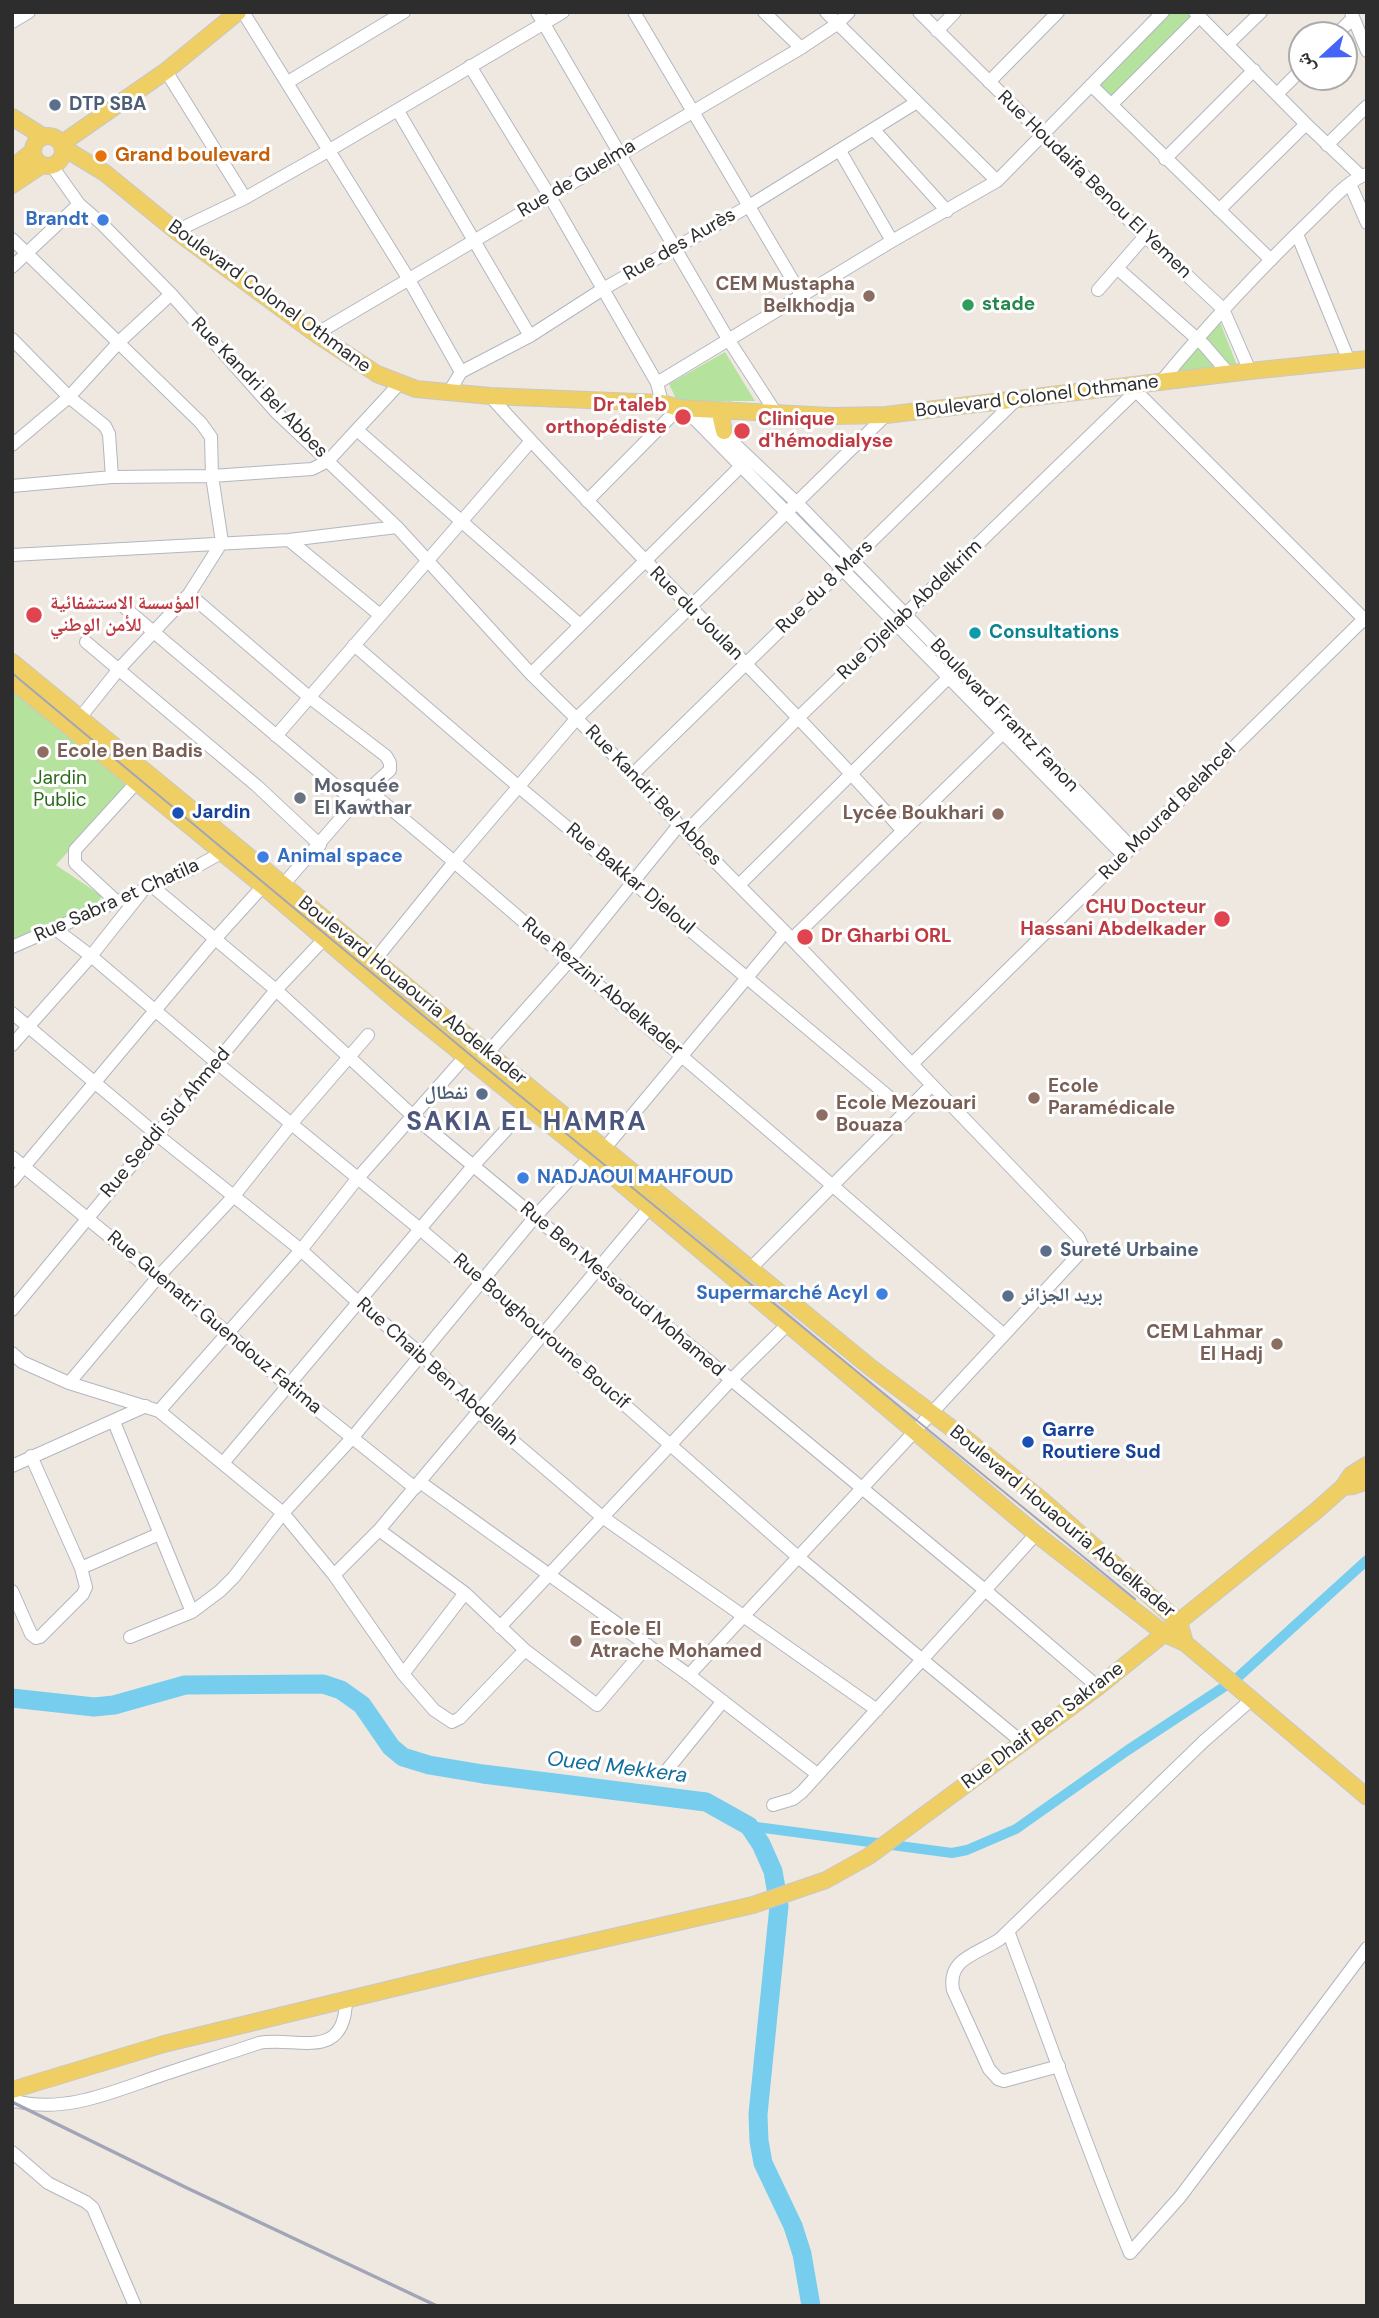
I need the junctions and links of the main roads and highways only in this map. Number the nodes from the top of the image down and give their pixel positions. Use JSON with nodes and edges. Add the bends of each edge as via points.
{"nodes":[{"id":1,"x":237,"y":13,"type":"edge"},
{"id":2,"x":12,"y":117,"type":"edge"},
{"id":3,"x":12,"y":122,"type":"edge"},
{"id":4,"x":49,"y":150,"type":"junction"},
{"id":5,"x":12,"y":168,"type":"edge"},
{"id":6,"x":12,"y":185,"type":"edge"},
{"id":7,"x":1367,"y":359,"type":"edge"},
{"id":8,"x":729,"y":410,"type":"junction"},
{"id":9,"x":724,"y":431,"type":"road end"},
{"id":10,"x":12,"y":662,"type":"edge"},
{"id":11,"x":12,"y":680,"type":"edge"},
{"id":12,"x":225,"y":847,"type":"junction"},
{"id":13,"x":476,"y":1055,"type":"junction"},
{"id":14,"x":1367,"y":1465,"type":"edge"},
{"id":15,"x":1367,"y":1480,"type":"edge"},
{"id":16,"x":1343,"y":1487,"type":"junction"},
{"id":17,"x":1179,"y":1622,"type":"junction"},
{"id":18,"x":1165,"y":1634,"type":"junction"},
{"id":19,"x":1185,"y":1643,"type":"junction"},
{"id":20,"x":1367,"y":1797,"type":"edge"},
{"id":21,"x":12,"y":2090,"type":"edge"}],
"edges":[{"from":1,"to":4,"type":"main road","via":[[166,71]]},
{"from":2,"to":4,"type":"main road","name":"Boulevard Colonel Othmane"},
{"from":3,"to":4,"type":"main road"},
{"from":4,"to":5,"type":"main road"},
{"from":4,"to":6,"type":"main road"},
{"from":4,"to":8,"type":"main road","name":"Boulevard Colonel Othmane","via":[[105,173],[316,334],[377,374],[400,383],[416,389],[490,396]]},
{"from":7,"to":8,"type":"main road","name":"Boulevard Colonel Othmane","via":[[886,415]]},
{"from":8,"to":9,"type":"main road","via":[[722,418]]},
{"from":10,"to":12,"type":"main road","name":"Boulevard Houaouria Abdelkader"},
{"from":11,"to":12,"type":"main road","name":"Boulevard Houaouria Abdelkader","via":[[136,783]]},
{"from":12,"to":13,"type":"main road","name":"Boulevard Houaouria Abdelkader","via":[[324,939]]},
{"from":12,"to":13,"type":"main road","name":"Boulevard Houaouria Abdelkader","via":[[283,885]]},
{"from":13,"to":17,"type":"main road","name":"Boulevard Houaouria Abdelkader","via":[[605,1148],[870,1367],[1043,1501]]},
{"from":13,"to":18,"type":"main road","name":"Boulevard Houaouria Abdelkader","via":[[528,1106],[1036,1534]]},
{"from":14,"to":16,"type":"main road","name":"Rue Dhaif Ben Sakrane"},
{"from":15,"to":16,"type":"main road"},
{"from":16,"to":17,"type":"main road","name":"Rue Dhaif Ben Sakrane"},
{"from":17,"to":18,"type":"main road","name":"Rue Dhaif Ben Sakrane"},
{"from":17,"to":19,"type":"main road","name":"Boulevard Houaouria Abdelkader"},
{"from":18,"to":19,"type":"main road","name":"Boulevard Houaouria Abdelkader"},
{"from":18,"to":21,"type":"main road","name":"Rue Dhaif Ben Sakrane","via":[[869,1856],[799,1891],[164,2044]]},
{"from":19,"to":20,"type":"main road"}]}
